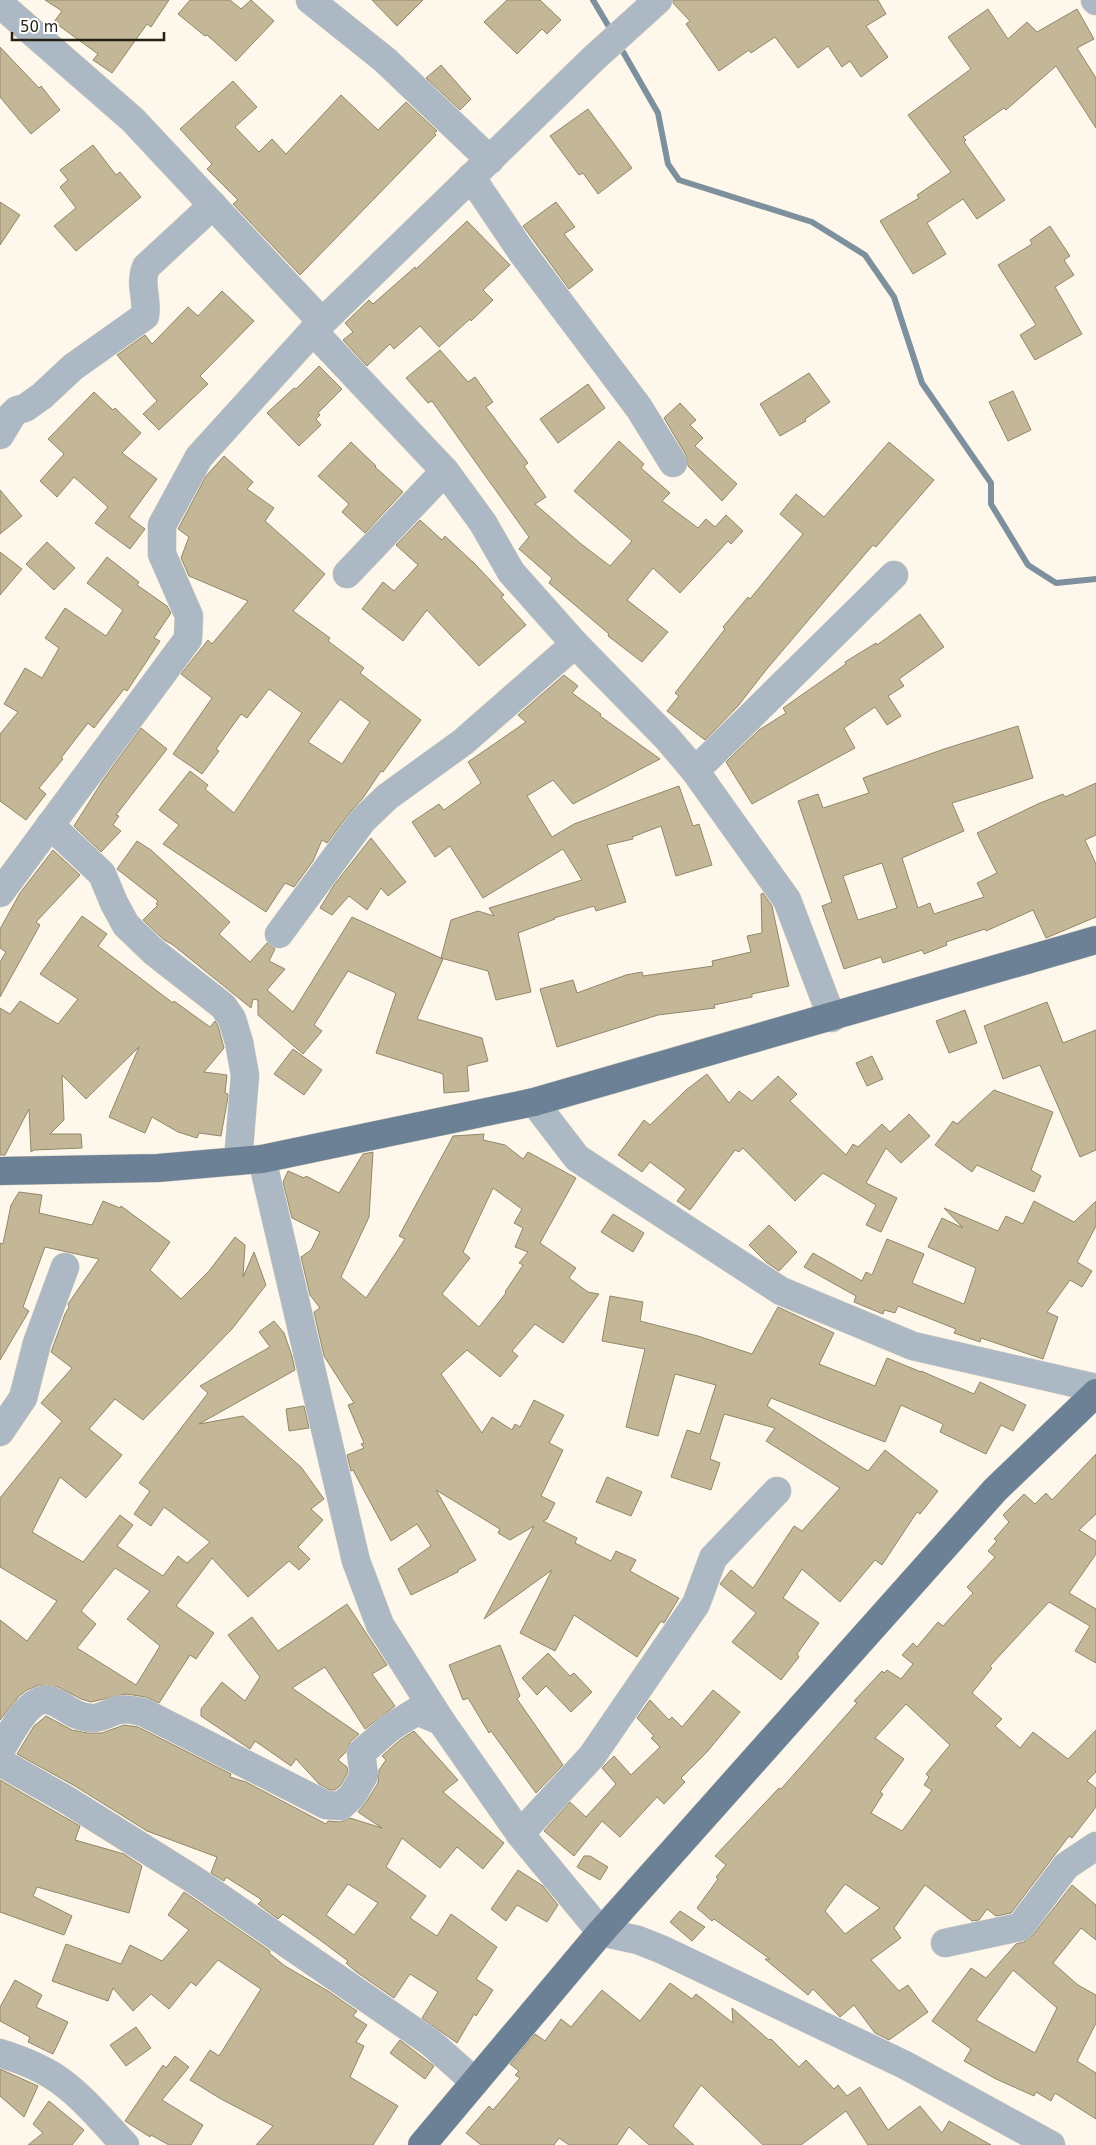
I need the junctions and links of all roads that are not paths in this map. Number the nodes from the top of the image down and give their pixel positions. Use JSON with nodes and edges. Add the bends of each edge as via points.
{"nodes":[{"id":1,"x":310,"y":0,"type":"edge"},
{"id":2,"x":657,"y":1,"type":"edge"},
{"id":3,"x":0,"y":4,"type":"edge"},
{"id":4,"x":480,"y":168,"type":"junction"},
{"id":5,"x":212,"y":205,"type":"junction"},
{"id":6,"x":317,"y":327,"type":"junction"},
{"id":7,"x":0,"y":435,"type":"edge"},
{"id":8,"x":673,"y":463,"type":"dead end"},
{"id":9,"x":445,"y":471,"type":"junction"},
{"id":10,"x":347,"y":574,"type":"dead end"},
{"id":11,"x":894,"y":575,"type":"dead end"},
{"id":12,"x":575,"y":644,"type":"junction"},
{"id":13,"x":695,"y":771,"type":"junction"},
{"id":14,"x":50,"y":826,"type":"junction"},
{"id":15,"x":0,"y":893,"type":"edge"},
{"id":16,"x":279,"y":934,"type":"dead end"},
{"id":17,"x":1096,"y":940,"type":"edge"},
{"id":18,"x":832,"y":1018,"type":"junction"},
{"id":19,"x":534,"y":1102,"type":"junction"},
{"id":20,"x":250,"y":1160,"type":"junction"},
{"id":21,"x":0,"y":1171,"type":"edge"},
{"id":22,"x":65,"y":1267,"type":"dead end"},
{"id":23,"x":1096,"y":1388,"type":"edge"},
{"id":24,"x":1096,"y":1393,"type":"edge"},
{"id":25,"x":0,"y":1432,"type":"edge"},
{"id":26,"x":777,"y":1491,"type":"dead end"},
{"id":27,"x":441,"y":1721,"type":"junction"},
{"id":28,"x":0,"y":1750,"type":"edge"},
{"id":29,"x":0,"y":1762,"type":"edge"},
{"id":30,"x":520,"y":1834,"type":"junction"},
{"id":31,"x":1096,"y":1846,"type":"edge"},
{"id":32,"x":602,"y":1932,"type":"junction"},
{"id":33,"x":945,"y":1943,"type":"dead end"},
{"id":34,"x":0,"y":2053,"type":"edge"},
{"id":35,"x":475,"y":2082,"type":"junction"},
{"id":36,"x":126,"y":2145,"type":"edge"},
{"id":37,"x":422,"y":2145,"type":"edge"},
{"id":38,"x":1051,"y":2145,"type":"edge"}],
"edges":[{"from":1,"to":4,"type":"street","via":[[385,60]]},
{"from":2,"to":4,"type":"street"},
{"from":3,"to":5,"type":"street","via":[[133,120]]},
{"from":4,"to":6,"type":"street"},
{"from":4,"to":8,"type":"street","via":[[521,251],[639,408]]},
{"from":5,"to":6,"type":"street"},
{"from":5,"to":7,"type":"street","via":[[146,267],[142,278],[144,316],[74,367],[42,396],[17,410]]},
{"from":6,"to":9,"type":"street"},
{"from":6,"to":14,"type":"street","via":[[200,457],[162,525],[162,554],[189,616],[188,639]]},
{"from":9,"to":10,"type":"street"},
{"from":9,"to":12,"type":"street","via":[[482,523],[511,572]]},
{"from":11,"to":13,"type":"street"},
{"from":12,"to":13,"type":"street"},
{"from":12,"to":16,"type":"street","via":[[464,742],[407,781],[363,820]]},
{"from":13,"to":18,"type":"street","via":[[787,900]]},
{"from":14,"to":15,"type":"street"},
{"from":14,"to":20,"type":"street","via":[[102,874],[126,925],[154,952],[223,1006],[232,1019],[245,1075]]},
{"from":17,"to":18,"type":"main road"},
{"from":18,"to":19,"type":"main road"},
{"from":19,"to":20,"type":"main road"},
{"from":19,"to":23,"type":"street","via":[[577,1158],[781,1291],[913,1346]]},
{"from":20,"to":21,"type":"main road","via":[[158,1168]]},
{"from":20,"to":27,"type":"street","via":[[356,1560],[380,1625]]},
{"from":22,"to":25,"type":"street","via":[[37,1344],[23,1398]]},
{"from":24,"to":32,"type":"main road","via":[[996,1490]]},
{"from":26,"to":30,"type":"street","via":[[713,1558],[696,1604],[592,1756]]},
{"from":27,"to":28,"type":"street","via":[[416,1711],[361,1753],[364,1774],[352,1796],[341,1806],[326,1805],[142,1712],[121,1709],[97,1719],[75,1715],[51,1701],[37,1701],[29,1706]]},
{"from":27,"to":30,"type":"street"},
{"from":29,"to":35,"type":"street","via":[[68,1800],[193,1879],[430,2042]]},
{"from":30,"to":32,"type":"street"},
{"from":31,"to":33,"type":"street","via":[[1066,1866],[1020,1927]]},
{"from":32,"to":35,"type":"main road"},
{"from":32,"to":38,"type":"street","via":[[638,1940],[681,1958],[905,2065]]},
{"from":34,"to":36,"type":"street","via":[[27,2061],[54,2076]]},
{"from":35,"to":37,"type":"main road"}]}
